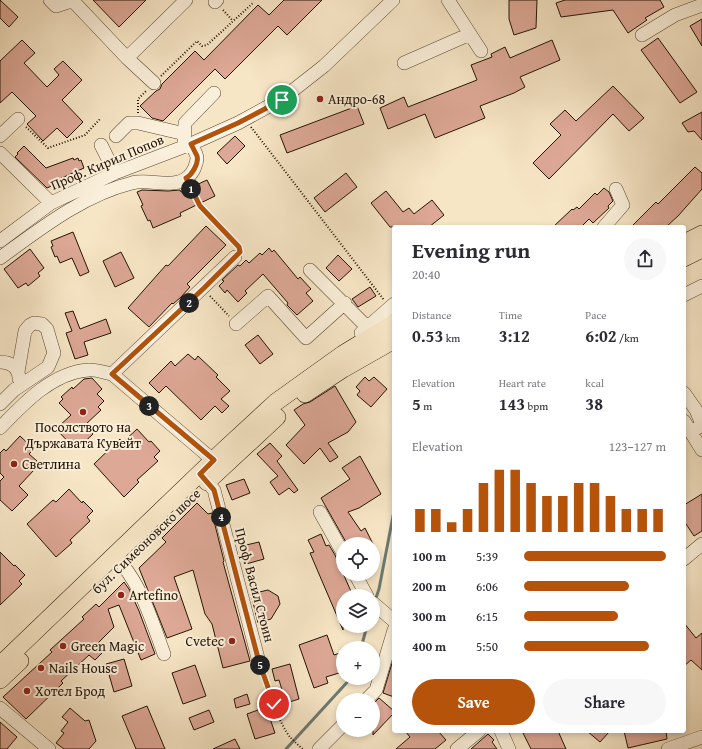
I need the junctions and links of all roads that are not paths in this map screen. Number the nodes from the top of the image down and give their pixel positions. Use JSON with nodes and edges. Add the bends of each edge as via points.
{"nodes":[{"id":1,"x":50,"y":0,"type":"edge"},
{"id":2,"x":73,"y":0,"type":"edge"},
{"id":3,"x":186,"y":0,"type":"edge"},
{"id":4,"x":393,"y":0,"type":"edge"},
{"id":5,"x":448,"y":0,"type":"edge"},
{"id":6,"x":702,"y":6,"type":"edge"},
{"id":7,"x":470,"y":34,"type":"junction"},
{"id":8,"x":642,"y":35,"type":"dead end"},
{"id":9,"x":481,"y":51,"type":"dead end"},
{"id":10,"x":127,"y":58,"type":"junction"},
{"id":11,"x":404,"y":63,"type":"dead end"},
{"id":12,"x":154,"y":83,"type":"road end"},
{"id":13,"x":214,"y":93,"type":"dead end"},
{"id":14,"x":18,"y":120,"type":"road end"},
{"id":15,"x":0,"y":136,"type":"edge"},
{"id":16,"x":116,"y":136,"type":"dead end"},
{"id":17,"x":186,"y":142,"type":"junction"},
{"id":18,"x":101,"y":145,"type":"dead end"},
{"id":19,"x":0,"y":153,"type":"edge"},
{"id":20,"x":115,"y":173,"type":"junction"},
{"id":21,"x":616,"y":189,"type":"dead end"},
{"id":22,"x":51,"y":203,"type":"junction"},
{"id":23,"x":606,"y":225,"type":"edge"},
{"id":24,"x":702,"y":234,"type":"edge"},
{"id":25,"x":0,"y":241,"type":"edge"},
{"id":26,"x":686,"y":242,"type":"edge"},
{"id":27,"x":702,"y":249,"type":"edge"},
{"id":28,"x":236,"y":257,"type":"road end"},
{"id":29,"x":686,"y":257,"type":"edge"},
{"id":30,"x":0,"y":258,"type":"edge"},
{"id":31,"x":310,"y":270,"type":"dead end"},
{"id":32,"x":702,"y":286,"type":"edge"},
{"id":33,"x":686,"y":294,"type":"edge"},
{"id":34,"x":345,"y":304,"type":"junction"},
{"id":35,"x":392,"y":310,"type":"edge"},
{"id":36,"x":392,"y":310,"type":"edge"},
{"id":37,"x":236,"y":324,"type":"dead end"},
{"id":38,"x":367,"y":327,"type":"junction"},
{"id":39,"x":392,"y":341,"type":"edge"},
{"id":40,"x":343,"y":354,"type":"junction"},
{"id":41,"x":0,"y":362,"type":"edge"},
{"id":42,"x":18,"y":372,"type":"junction"},
{"id":43,"x":112,"y":374,"type":"junction"},
{"id":44,"x":14,"y":390,"type":"junction"},
{"id":45,"x":686,"y":396,"type":"edge"},
{"id":46,"x":0,"y":404,"type":"edge"},
{"id":47,"x":687,"y":427,"type":"edge"},
{"id":48,"x":0,"y":428,"type":"edge"},
{"id":49,"x":702,"y":450,"type":"edge"},
{"id":50,"x":218,"y":464,"type":"junction"},
{"id":51,"x":204,"y":478,"type":"junction"},
{"id":52,"x":320,"y":512,"type":"dead end"},
{"id":53,"x":336,"y":541,"type":"edge"},
{"id":54,"x":702,"y":544,"type":"edge"},
{"id":55,"x":686,"y":557,"type":"edge"},
{"id":56,"x":122,"y":564,"type":"junction"},
{"id":57,"x":380,"y":609,"type":"edge"},
{"id":58,"x":392,"y":620,"type":"edge"},
{"id":59,"x":392,"y":637,"type":"edge"},
{"id":60,"x":164,"y":654,"type":"dead end"},
{"id":61,"x":1,"y":661,"type":"edge"},
{"id":62,"x":259,"y":662,"type":"road end"},
{"id":63,"x":0,"y":680,"type":"edge"},
{"id":64,"x":373,"y":693,"type":"edge"},
{"id":65,"x":0,"y":708,"type":"edge"},
{"id":66,"x":336,"y":732,"type":"edge"},
{"id":67,"x":477,"y":733,"type":"edge"},
{"id":68,"x":502,"y":733,"type":"edge"},
{"id":69,"x":702,"y":738,"type":"edge"},
{"id":70,"x":49,"y":749,"type":"edge"},
{"id":71,"x":319,"y":749,"type":"edge"},
{"id":72,"x":457,"y":749,"type":"edge"},
{"id":73,"x":509,"y":749,"type":"edge"},
{"id":74,"x":668,"y":749,"type":"edge"}],
"edges":[{"from":1,"to":2,"type":"street","via":[[56,6]]},
{"from":2,"to":10,"type":"street"},
{"from":3,"to":10,"type":"street"},
{"from":4,"to":17,"type":"street","name":"Проф. Кирил Попов","via":[[324,66],[282,100],[245,119]]},
{"from":5,"to":7,"type":"street"},
{"from":6,"to":8,"type":"street","via":[[675,14]]},
{"from":7,"to":9,"type":"street"},
{"from":7,"to":11,"type":"street"},
{"from":10,"to":12,"type":"street"},
{"from":13,"to":17,"type":"street","via":[[185,123]]},
{"from":14,"to":15,"type":"street"},
{"from":16,"to":17,"type":"street","via":[[129,124],[138,124]]},
{"from":17,"to":20,"type":"street","name":"Проф. Кирил Попов"},
{"from":17,"to":30,"type":"street","name":"Проф. Кирил Попов","via":[[197,157],[195,168],[189,177],[180,182],[140,181],[119,186],[82,203],[41,228]]},
{"from":18,"to":20,"type":"street"},
{"from":19,"to":22,"type":"street"},
{"from":20,"to":22,"type":"street","name":"Проф. Кирил Попов"},
{"from":21,"to":23,"type":"street","via":[[623,205]]},
{"from":22,"to":25,"type":"street","name":"Проф. Кирил Попов"},
{"from":24,"to":26,"type":"main road"},
{"from":27,"to":29,"type":"main road"},
{"from":28,"to":43,"type":"street"},
{"from":31,"to":34,"type":"street"},
{"from":32,"to":33,"type":"street"},
{"from":34,"to":37,"type":"street","via":[[306,338],[268,296]]},
{"from":34,"to":38,"type":"street"},
{"from":35,"to":38,"type":"street","name":"бул. Симеоновско шосе"},
{"from":36,"to":40,"type":"main road","name":"бул. Симеоновско шосе"},
{"from":38,"to":40,"type":"street","name":"бул. Симеоновско шосе"},
{"from":39,"to":50,"type":"main road","name":"бул. Симеоновско шосе","via":[[312,388]]},
{"from":40,"to":50,"type":"main road","name":"бул. Симеоновско шосе","via":[[276,402]]},
{"from":41,"to":42,"type":"street","via":[[10,364]]},
{"from":42,"to":44,"type":"street","via":[[18,382]]},
{"from":42,"to":44,"type":"street","via":[[27,328],[34,323],[42,324],[47,329],[54,353],[48,367]]},
{"from":43,"to":48,"type":"street","via":[[89,370],[64,376],[23,404]]},
{"from":43,"to":50,"type":"street"},
{"from":44,"to":46,"type":"street"},
{"from":45,"to":47,"type":"street","via":[[702,424],[699,427]]},
{"from":47,"to":49,"type":"street"},
{"from":50,"to":51,"type":"main road","name":"бул. Симеоновско шосе"},
{"from":51,"to":56,"type":"main road","name":"бул. Симеоновско шосе"},
{"from":51,"to":61,"type":"main road","name":"бул. Симеоновско шосе"},
{"from":51,"to":62,"type":"street","name":"Проф. Васил Стоин","via":[[214,490]]},
{"from":52,"to":53,"type":"street"},
{"from":54,"to":55,"type":"street"},
{"from":56,"to":60,"type":"street","via":[[146,606]]},
{"from":56,"to":63,"type":"main road","name":"бул. Симеоновско шосе"},
{"from":57,"to":58,"type":"street"},
{"from":59,"to":64,"type":"street"},
{"from":65,"to":70,"type":"street"},
{"from":66,"to":71,"type":"street"},
{"from":67,"to":72,"type":"street"},
{"from":68,"to":73,"type":"street"},
{"from":69,"to":74,"type":"street"}]}
